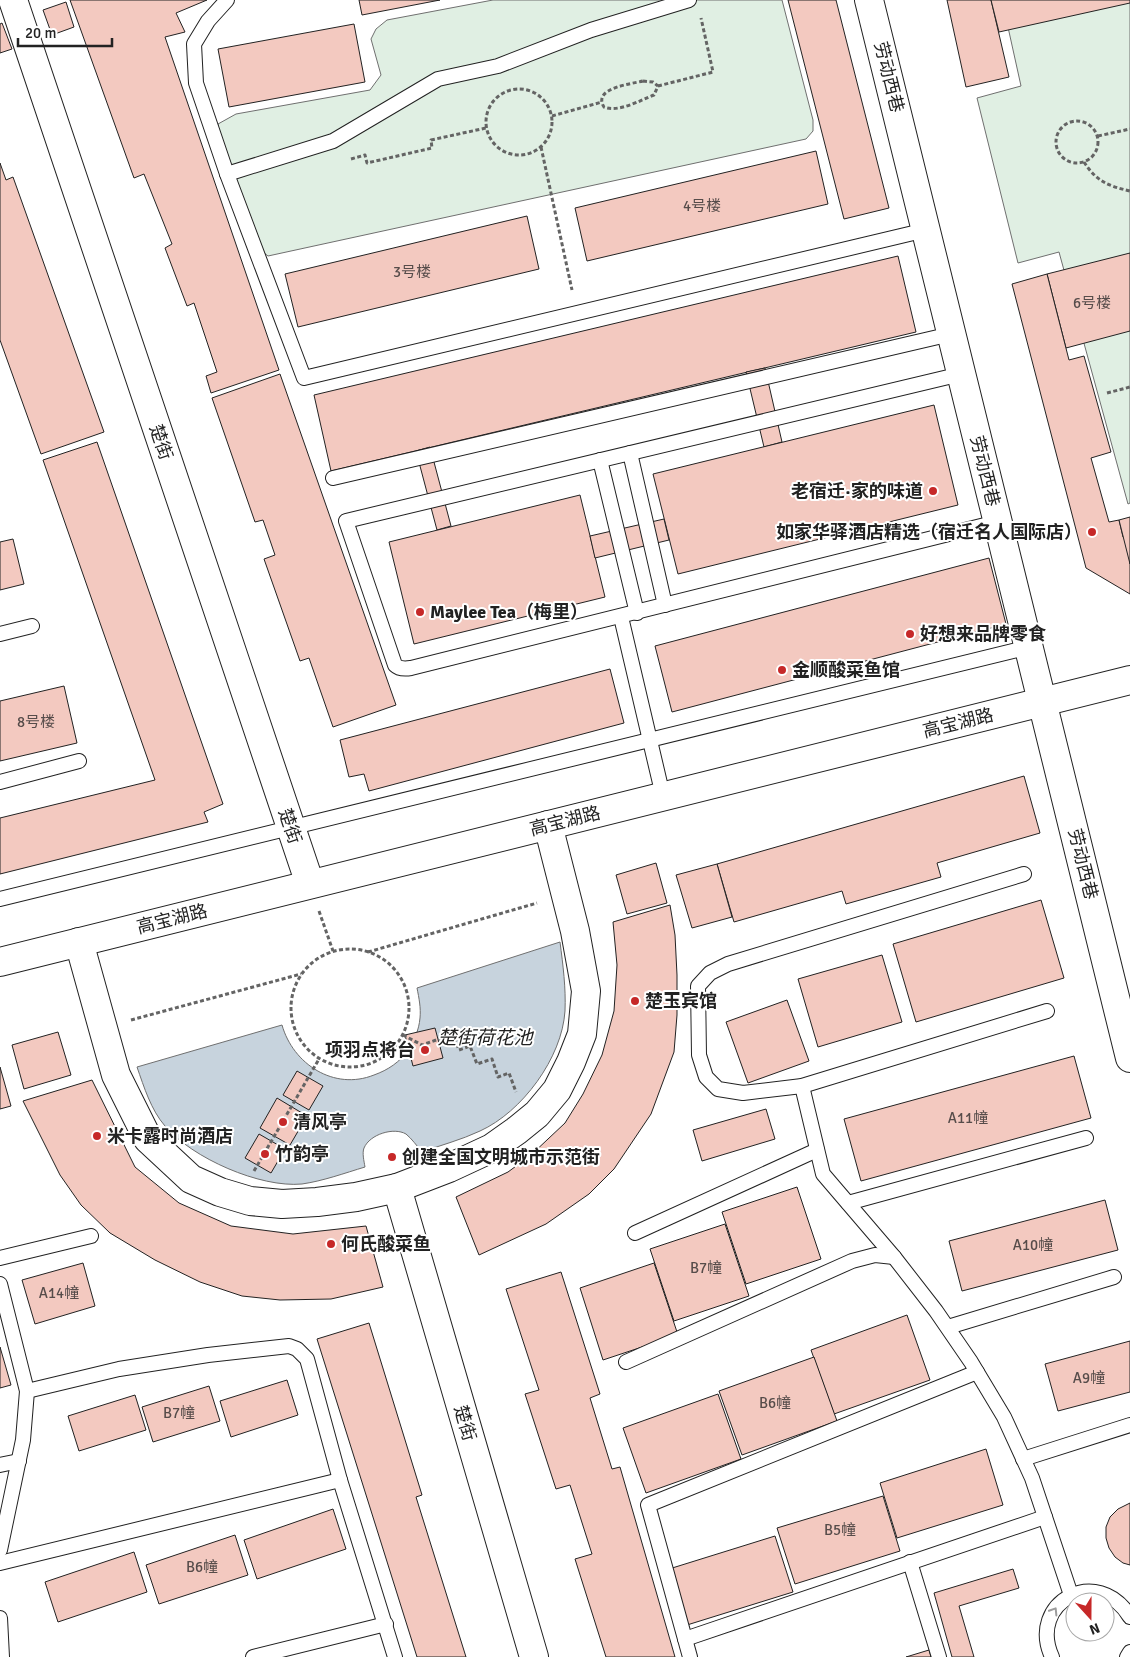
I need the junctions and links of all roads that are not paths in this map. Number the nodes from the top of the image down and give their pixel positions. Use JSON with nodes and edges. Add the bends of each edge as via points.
{"nodes":[{"id":1,"x":12,"y":0,"type":"edge"},
{"id":2,"x":228,"y":0,"type":"edge"},
{"id":3,"x":869,"y":0,"type":"edge"},
{"id":4,"x":694,"y":4,"type":"edge"},
{"id":5,"x":227,"y":174,"type":"junction"},
{"id":6,"x":926,"y":230,"type":"junction"},
{"id":7,"x":951,"y":334,"type":"junction"},
{"id":8,"x":960,"y":374,"type":"junction"},
{"id":9,"x":630,"y":453,"type":"junction"},
{"id":10,"x":600,"y":460,"type":"junction"},
{"id":11,"x":333,"y":478,"type":"dead end"},
{"id":12,"x":997,"y":522,"type":"junction"},
{"id":13,"x":666,"y":605,"type":"junction"},
{"id":14,"x":637,"y":613,"type":"junction"},
{"id":15,"x":621,"y":617,"type":"junction"},
{"id":16,"x":32,"y":626,"type":"dead end"},
{"id":17,"x":0,"y":634,"type":"edge"},
{"id":18,"x":1029,"y":647,"type":"junction"},
{"id":19,"x":1130,"y":680,"type":"edge"},
{"id":20,"x":1043,"y":702,"type":"junction"},
{"id":21,"x":650,"y":740,"type":"junction"},
{"id":22,"x":79,"y":761,"type":"dead end"},
{"id":23,"x":0,"y":782,"type":"edge"},
{"id":24,"x":664,"y":796,"type":"junction"},
{"id":25,"x":548,"y":825,"type":"junction"},
{"id":26,"x":291,"y":828,"type":"junction"},
{"id":27,"x":1024,"y":874,"type":"dead end"},
{"id":28,"x":310,"y":884,"type":"junction"},
{"id":29,"x":0,"y":899,"type":"edge"},
{"id":30,"x":80,"y":942,"type":"junction"},
{"id":31,"x":0,"y":962,"type":"edge"},
{"id":32,"x":1047,"y":1011,"type":"dead end"},
{"id":33,"x":1130,"y":1058,"type":"edge"},
{"id":34,"x":802,"y":1086,"type":"junction"},
{"id":35,"x":1086,"y":1138,"type":"dead end"},
{"id":36,"x":818,"y":1150,"type":"junction"},
{"id":37,"x":397,"y":1188,"type":"junction"},
{"id":38,"x":848,"y":1203,"type":"junction"},
{"id":39,"x":635,"y":1233,"type":"dead end"},
{"id":40,"x":91,"y":1236,"type":"dead end"},
{"id":41,"x":894,"y":1257,"type":"junction"},
{"id":42,"x":0,"y":1258,"type":"edge"},
{"id":43,"x":1114,"y":1277,"type":"dead end"},
{"id":44,"x":0,"y":1284,"type":"edge"},
{"id":45,"x":2,"y":1305,"type":"edge"},
{"id":46,"x":948,"y":1327,"type":"junction"},
{"id":47,"x":626,"y":1362,"type":"dead end"},
{"id":48,"x":977,"y":1372,"type":"junction"},
{"id":49,"x":27,"y":1392,"type":"junction"},
{"id":50,"x":1130,"y":1425,"type":"edge"},
{"id":51,"x":1023,"y":1460,"type":"junction"},
{"id":52,"x":18,"y":1461,"type":"junction"},
{"id":53,"x":0,"y":1465,"type":"edge"},
{"id":54,"x":340,"y":1480,"type":"junction"},
{"id":55,"x":1044,"y":1517,"type":"junction"},
{"id":56,"x":0,"y":1550,"type":"edge"},
{"id":57,"x":910,"y":1562,"type":"junction"},
{"id":58,"x":0,"y":1563,"type":"edge"},
{"id":59,"x":1071,"y":1592,"type":"edge"},
{"id":60,"x":1082,"y":1592,"type":"edge"},
{"id":61,"x":1100,"y":1592,"type":"edge"},
{"id":62,"x":1065,"y":1599,"type":"edge"},
{"id":63,"x":1115,"y":1600,"type":"edge"},
{"id":64,"x":1130,"y":1617,"type":"edge"},
{"id":65,"x":0,"y":1618,"type":"edge"},
{"id":66,"x":386,"y":1624,"type":"junction"},
{"id":67,"x":685,"y":1639,"type":"junction"},
{"id":68,"x":1130,"y":1652,"type":"edge"},
{"id":69,"x":2,"y":1657,"type":"edge"},
{"id":70,"x":252,"y":1657,"type":"edge"},
{"id":71,"x":395,"y":1657,"type":"edge"},
{"id":72,"x":534,"y":1657,"type":"edge"},
{"id":73,"x":690,"y":1657,"type":"edge"},
{"id":74,"x":939,"y":1657,"type":"edge"},
{"id":75,"x":1052,"y":1657,"type":"edge"},
{"id":76,"x":1127,"y":1657,"type":"edge"}],
"edges":[{"from":1,"to":26,"type":"street","name":"楚街"},
{"from":2,"to":5,"type":"lane","via":[[208,21],[194,44],[196,83]]},
{"from":3,"to":6,"type":"street","name":"劳动西巷"},
{"from":4,"to":5,"type":"lane","via":[[591,30],[498,66],[438,79],[333,141]]},
{"from":5,"to":6,"type":"lane","via":[[304,378]]},
{"from":6,"to":7,"type":"street","name":"劳动西巷"},
{"from":7,"to":8,"type":"street","name":"劳动西巷"},
{"from":7,"to":11,"type":"lane"},
{"from":8,"to":9,"type":"lane"},
{"from":8,"to":12,"type":"street","name":"劳动西巷"},
{"from":9,"to":10,"type":"lane"},
{"from":9,"to":13,"type":"lane"},
{"from":10,"to":14,"type":"lane"},
{"from":10,"to":15,"type":"lane","via":[[346,521],[397,668],[411,668]]},
{"from":12,"to":13,"type":"lane"},
{"from":12,"to":18,"type":"street","name":"劳动西巷"},
{"from":13,"to":14,"type":"lane"},
{"from":14,"to":15,"type":"lane"},
{"from":15,"to":21,"type":"lane"},
{"from":16,"to":17,"type":"lane"},
{"from":18,"to":20,"type":"street","name":"劳动西巷"},
{"from":18,"to":21,"type":"lane"},
{"from":19,"to":20,"type":"street","name":"高宝湖路"},
{"from":20,"to":24,"type":"street","name":"高宝湖路"},
{"from":20,"to":33,"type":"street","name":"劳动西巷"},
{"from":21,"to":24,"type":"lane"},
{"from":21,"to":26,"type":"lane"},
{"from":22,"to":23,"type":"lane"},
{"from":24,"to":25,"type":"street","name":"高宝湖路"},
{"from":25,"to":28,"type":"street","name":"高宝湖路"},
{"from":25,"to":37,"type":"street","via":[[575,931],[586,991],[582,1034],[571,1062],[557,1090],[537,1114],[492,1148]]},
{"from":26,"to":28,"type":"street","name":"楚街"},
{"from":26,"to":29,"type":"lane"},
{"from":27,"to":34,"type":"lane","via":[[728,964],[710,973],[698,986],[699,1055],[706,1077],[718,1089],[743,1093]]},
{"from":28,"to":30,"type":"street","name":"高宝湖路"},
{"from":30,"to":31,"type":"street","name":"高宝湖路"},
{"from":30,"to":37,"type":"street","via":[[116,1074],[148,1139],[191,1179],[250,1201],[282,1204],[337,1199]]},
{"from":32,"to":34,"type":"lane"},
{"from":34,"to":36,"type":"lane"},
{"from":35,"to":38,"type":"lane"},
{"from":36,"to":38,"type":"lane","via":[[823,1174]]},
{"from":36,"to":39,"type":"lane"},
{"from":37,"to":72,"type":"street","name":"楚街"},
{"from":38,"to":41,"type":"lane"},
{"from":40,"to":42,"type":"lane"},
{"from":41,"to":46,"type":"lane"},
{"from":41,"to":47,"type":"lane","via":[[875,1254],[852,1261]]},
{"from":43,"to":46,"type":"lane"},
{"from":44,"to":45,"type":"lane"},
{"from":45,"to":49,"type":"lane"},
{"from":46,"to":48,"type":"lane"},
{"from":48,"to":51,"type":"lane","via":[[1004,1418]]},
{"from":48,"to":67,"type":"lane","via":[[648,1505]]},
{"from":49,"to":52,"type":"lane"},
{"from":49,"to":54,"type":"lane","via":[[119,1369],[288,1346],[297,1349],[307,1359]]},
{"from":50,"to":51,"type":"lane"},
{"from":51,"to":55,"type":"lane"},
{"from":52,"to":53,"type":"lane"},
{"from":52,"to":56,"type":"lane"},
{"from":54,"to":58,"type":"lane"},
{"from":54,"to":66,"type":"lane"},
{"from":55,"to":57,"type":"lane"},
{"from":55,"to":59,"type":"lane"},
{"from":57,"to":67,"type":"lane"},
{"from":57,"to":74,"type":"lane"},
{"from":60,"to":61,"type":"lane"},
{"from":75,"to":62,"type":"lane","one_way":true,"via":[[1046,1642],[1047,1628],[1051,1615]]},
{"from":63,"to":64,"type":"lane"},
{"from":65,"to":69,"type":"lane"},
{"from":66,"to":70,"type":"lane"},
{"from":66,"to":71,"type":"lane"},
{"from":67,"to":73,"type":"lane"},
{"from":68,"to":76,"type":"lane"}]}
